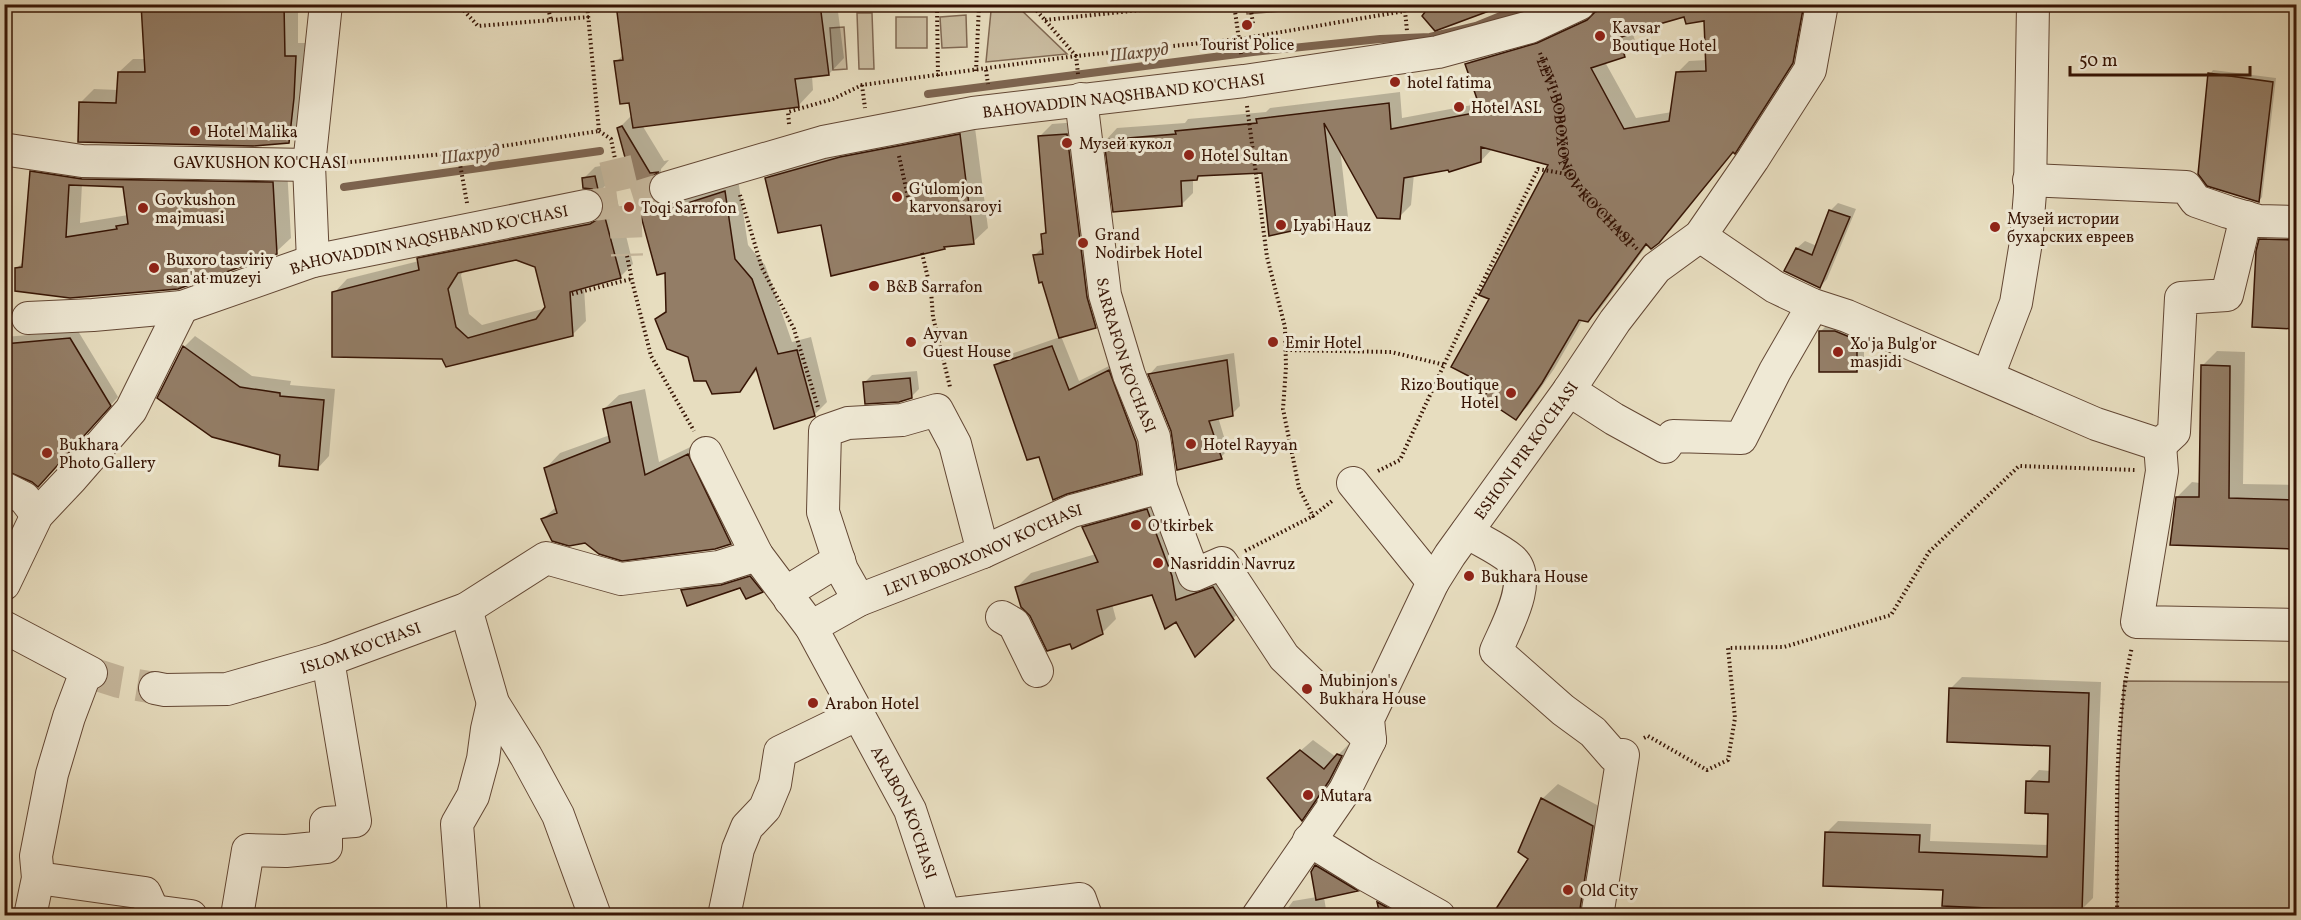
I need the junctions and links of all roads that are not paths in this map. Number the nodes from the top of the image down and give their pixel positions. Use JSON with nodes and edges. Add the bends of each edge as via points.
{"nodes":[{"id":1,"x":326,"y":4,"type":"edge"},
{"id":2,"x":1580,"y":4,"type":"edge"},
{"id":3,"x":1822,"y":4,"type":"edge"},
{"id":4,"x":2034,"y":4,"type":"edge"},
{"id":5,"x":1081,"y":99,"type":"junction"},
{"id":6,"x":9,"y":150,"type":"dead end"},
{"id":7,"x":309,"y":165,"type":"junction"},
{"id":8,"x":2029,"y":180,"type":"junction"},
{"id":9,"x":666,"y":188,"type":"tunnel mouth"},
{"id":10,"x":586,"y":206,"type":"tunnel mouth"},
{"id":11,"x":2246,"y":217,"type":"junction"},
{"id":12,"x":2296,"y":222,"type":"edge"},
{"id":13,"x":1700,"y":236,"type":"junction"},
{"id":14,"x":313,"y":261,"type":"junction"},
{"id":15,"x":1813,"y":304,"type":"junction"},
{"id":16,"x":182,"y":307,"type":"junction"},
{"id":17,"x":28,"y":318,"type":"dead end"},
{"id":18,"x":1988,"y":376,"type":"junction"},
{"id":19,"x":1569,"y":390,"type":"junction"},
{"id":20,"x":706,"y":453,"type":"road end"},
{"id":21,"x":2161,"y":458,"type":"junction"},
{"id":22,"x":1353,"y":483,"type":"road end"},
{"id":23,"x":1161,"y":487,"type":"junction"},
{"id":24,"x":4,"y":488,"type":"edge"},
{"id":25,"x":37,"y":514,"type":"junction"},
{"id":26,"x":1467,"y":532,"type":"junction"},
{"id":27,"x":983,"y":552,"type":"junction"},
{"id":28,"x":757,"y":555,"type":"junction"},
{"id":29,"x":839,"y":560,"type":"junction"},
{"id":30,"x":1433,"y":582,"type":"junction"},
{"id":31,"x":4,"y":584,"type":"edge"},
{"id":32,"x":790,"y":600,"type":"junction"},
{"id":33,"x":859,"y":600,"type":"junction"},
{"id":34,"x":466,"y":609,"type":"junction"},
{"id":35,"x":1002,"y":617,"type":"dead end"},
{"id":36,"x":2296,"y":625,"type":"edge"},
{"id":37,"x":4,"y":627,"type":"edge"},
{"id":38,"x":811,"y":627,"type":"junction"},
{"id":39,"x":328,"y":660,"type":"junction"},
{"id":40,"x":1036,"y":671,"type":"dead end"},
{"id":41,"x":155,"y":688,"type":"tunnel mouth"},
{"id":42,"x":493,"y":703,"type":"junction"},
{"id":43,"x":858,"y":714,"type":"junction"},
{"id":44,"x":1370,"y":740,"type":"junction"},
{"id":45,"x":1309,"y":840,"type":"junction"},
{"id":46,"x":38,"y":878,"type":"junction"},
{"id":47,"x":153,"y":913,"type":"edge"},
{"id":48,"x":30,"y":915,"type":"edge"},
{"id":49,"x":191,"y":915,"type":"edge"},
{"id":50,"x":237,"y":915,"type":"edge"},
{"id":51,"x":464,"y":915,"type":"edge"},
{"id":52,"x":596,"y":915,"type":"edge"},
{"id":53,"x":724,"y":915,"type":"edge"},
{"id":54,"x":945,"y":915,"type":"edge"},
{"id":55,"x":1086,"y":915,"type":"edge"},
{"id":56,"x":1258,"y":915,"type":"edge"},
{"id":57,"x":1439,"y":915,"type":"edge"},
{"id":58,"x":1598,"y":915,"type":"edge"}],
"edges":[{"from":1,"to":7,"type":"street"},
{"from":2,"to":5,"type":"street","name":"BAHOVADDIN NAQSHBAND KO'CHASI","via":[[1530,27],[1438,52],[1244,81]]},
{"from":3,"to":13,"type":"street","name":"ESHONI PIR KO'CHASI","via":[[1810,70]]},
{"from":4,"to":8,"type":"street"},
{"from":5,"to":9,"type":"street","name":"BAHOVADDIN NAQSHBAND KO'CHASI","via":[[893,128],[790,152]]},
{"from":5,"to":23,"type":"street","name":"SARRAFON KO'CHASI","via":[[1105,295],[1129,375],[1154,436]]},
{"from":6,"to":7,"type":"street","name":"GAVKUSHON KO'CHASI","via":[[82,161]]},
{"from":7,"to":14,"type":"street"},
{"from":8,"to":11,"type":"street","via":[[2186,187],[2196,201]]},
{"from":8,"to":18,"type":"street","via":[[2026,242],[2016,303]]},
{"from":10,"to":14,"type":"street","name":"BAHOVADDIN NAQSHBAND KO'CHASI"},
{"from":11,"to":12,"type":"street","via":[[2259,222]]},
{"from":11,"to":21,"type":"street","via":[[2227,295],[2181,298],[2175,432]]},
{"from":13,"to":15,"type":"street","via":[[1775,287]]},
{"from":13,"to":19,"type":"street","name":"ESHONI PIR KO'CHASI","via":[[1656,268]]},
{"from":14,"to":16,"type":"street","name":"BAHOVADDIN NAQSHBAND KO'CHASI"},
{"from":15,"to":18,"type":"street"},
{"from":15,"to":19,"type":"street","via":[[1742,438],[1673,436],[1665,447]]},
{"from":16,"to":17,"type":"street","name":"BAHOVADDIN NAQSHBAND KO'CHASI"},
{"from":16,"to":25,"type":"street","via":[[131,410]]},
{"from":18,"to":21,"type":"street"},
{"from":19,"to":26,"type":"street","name":"ESHONI PIR KO'CHASI"},
{"from":20,"to":28,"type":"street","name":"ARABON KO'CHASI"},
{"from":21,"to":36,"type":"street","via":[[2137,622]]},
{"from":22,"to":30,"type":"street"},
{"from":23,"to":27,"type":"street","name":"LEVI BOBOXONOV KO'CHASI","via":[[1072,511]]},
{"from":23,"to":44,"type":"street","name":"SARRAFON KO'CHASI","via":[[1194,575],[1222,563],[1284,657]]},
{"from":24,"to":25,"type":"street","via":[[24,498]]},
{"from":25,"to":31,"type":"street"},
{"from":26,"to":30,"type":"street","name":"ESHONI PIR KO'CHASI"},
{"from":26,"to":58,"type":"street","via":[[1513,560],[1519,572],[1517,602],[1496,651],[1593,732],[1614,756],[1623,755]]},
{"from":27,"to":29,"type":"street","via":[[955,444],[938,410],[902,420],[848,423],[825,431],[823,512]]},
{"from":27,"to":33,"type":"street","name":"LEVI BOBOXONOV KO'CHASI"},
{"from":28,"to":32,"type":"street","name":"ARABON KO'CHASI"},
{"from":28,"to":34,"type":"street","name":"ISLOM KO'CHASI","via":[[719,567],[621,579],[546,558]]},
{"from":29,"to":32,"type":"street","via":[[795,587]]},
{"from":29,"to":33,"type":"street"},
{"from":30,"to":44,"type":"street","name":"ESHONI PIR KO'CHASI","via":[[1368,719]]},
{"from":32,"to":38,"type":"street","name":"ARABON KO'CHASI"},
{"from":33,"to":38,"type":"street","name":"LEVI BOBOXONOV KO'CHASI"},
{"from":34,"to":39,"type":"street","name":"ISLOM KO'CHASI"},
{"from":34,"to":42,"type":"street"},
{"from":35,"to":40,"type":"street","via":[[1014,624]]},
{"from":37,"to":46,"type":"street","via":[[89,673],[69,717],[52,774],[36,856]]},
{"from":38,"to":43,"type":"street","name":"ARABON KO'CHASI"},
{"from":39,"to":41,"type":"street","name":"ISLOM KO'CHASI","via":[[227,689]]},
{"from":39,"to":50,"type":"street","via":[[355,821],[327,823],[326,847],[248,849]]},
{"from":42,"to":51,"type":"street","via":[[473,796],[457,824]]},
{"from":42,"to":52,"type":"street","via":[[558,815]]},
{"from":43,"to":53,"type":"street","via":[[780,752],[775,784],[765,808],[747,827],[738,849]]},
{"from":43,"to":54,"type":"street","name":"ARABON KO'CHASI","via":[[910,810]]},
{"from":44,"to":45,"type":"street","name":"ESHONI PIR KO'CHASI","via":[[1345,790]]},
{"from":45,"to":56,"type":"street","name":"ESHONI PIR KO'CHASI"},
{"from":45,"to":57,"type":"street"},
{"from":46,"to":47,"type":"street","via":[[145,893]]},
{"from":46,"to":48,"type":"street"},
{"from":47,"to":49,"type":"street"},
{"from":54,"to":55,"type":"street","via":[[1080,899]]}]}
